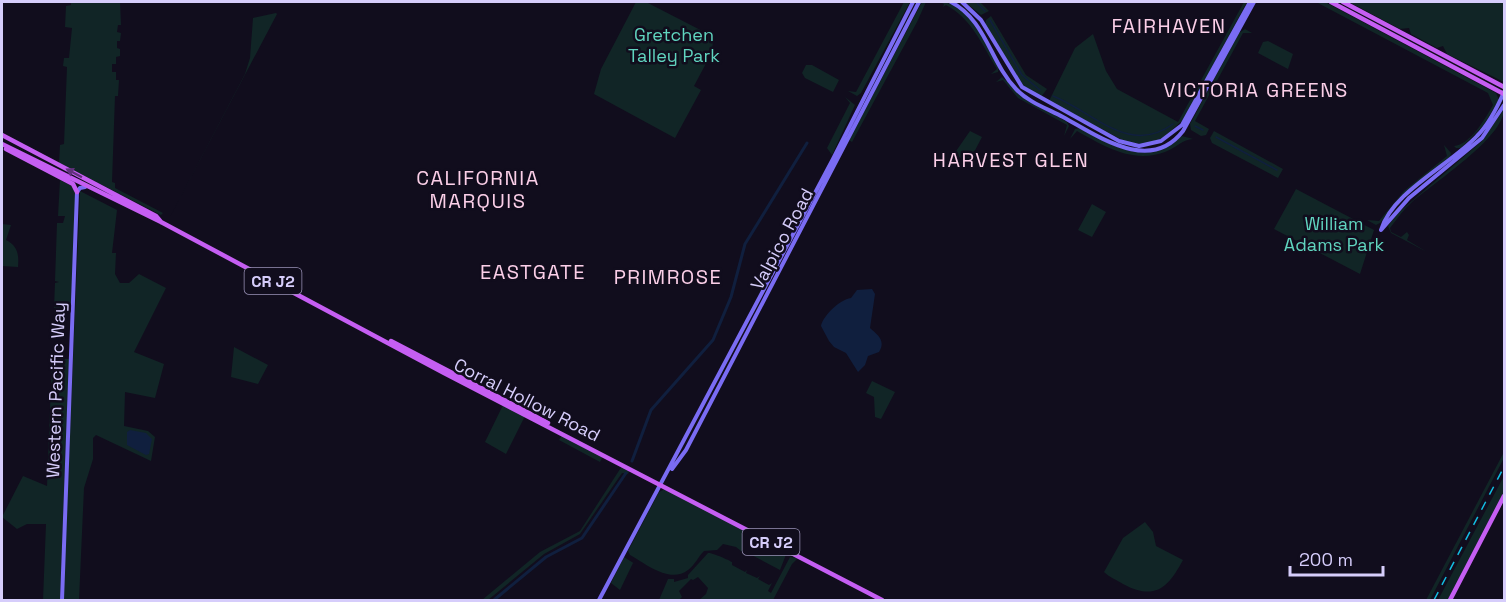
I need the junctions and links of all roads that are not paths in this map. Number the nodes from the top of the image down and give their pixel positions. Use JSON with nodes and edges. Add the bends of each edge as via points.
{"nodes":[{"id":1,"x":913,"y":2,"type":"edge"},
{"id":2,"x":919,"y":2,"type":"edge"},
{"id":3,"x":951,"y":2,"type":"edge"},
{"id":4,"x":962,"y":2,"type":"edge"},
{"id":5,"x":1250,"y":2,"type":"edge"},
{"id":6,"x":1254,"y":2,"type":"edge"},
{"id":7,"x":1331,"y":2,"type":"edge"},
{"id":8,"x":1343,"y":2,"type":"edge"},
{"id":9,"x":1504,"y":87,"type":"edge"},
{"id":10,"x":1504,"y":93,"type":"edge"},
{"id":11,"x":1504,"y":105,"type":"edge"},
{"id":12,"x":2,"y":135,"type":"edge"},
{"id":13,"x":2,"y":145,"type":"edge"},
{"id":14,"x":85,"y":186,"type":"junction"},
{"id":15,"x":98,"y":186,"type":"junction"},
{"id":16,"x":95,"y":191,"type":"junction"},
{"id":17,"x":78,"y":192,"type":"junction"},
{"id":18,"x":161,"y":222,"type":"junction"},
{"id":19,"x":661,"y":484,"type":"junction"},
{"id":20,"x":1504,"y":496,"type":"edge"},
{"id":21,"x":62,"y":600,"type":"edge"},
{"id":22,"x":600,"y":600,"type":"edge"},
{"id":23,"x":882,"y":600,"type":"edge"},
{"id":24,"x":1450,"y":600,"type":"edge"}],
"edges":[{"from":1,"to":19,"type":"main road","name":"Valpico Road"},
{"from":2,"to":19,"type":"main road","name":"Valpico Road","via":[[686,450]]},
{"from":3,"to":6,"type":"main road","via":[[974,20],[1010,81],[1024,96],[1119,147],[1143,151],[1162,147],[1180,135]]},
{"from":4,"to":5,"type":"main road","via":[[977,15],[1015,79],[1028,92],[1121,142],[1145,146],[1166,139],[1182,125]]},
{"from":7,"to":10,"type":"main road"},
{"from":8,"to":9,"type":"main road"},
{"from":10,"to":11,"type":"main road","via":[[1479,134],[1405,196],[1381,230],[1409,198],[1485,135]]},
{"from":15,"to":12,"type":"main road","number":"CR J2","one_way":true},
{"from":13,"to":14,"type":"main road","number":"CR J2"},
{"from":13,"to":17,"type":"main road","via":[[73,184]]},
{"from":14,"to":16,"type":"main road","number":"CR J2"},
{"from":14,"to":17,"type":"main road"},
{"from":15,"to":16,"type":"main road"},
{"from":15,"to":18,"type":"main road","number":"CR J2"},
{"from":16,"to":18,"type":"main road","number":"CR J2"},
{"from":17,"to":21,"type":"main road","name":"Western Pacific Way"},
{"from":18,"to":19,"type":"main road","name":"Corral Hollow Road","number":"CR J2","via":[[385,340],[437,363]]},
{"from":19,"to":22,"type":"main road","name":"Valpico Road"},
{"from":19,"to":23,"type":"main road","name":"Corral Hollow Road","number":"CR J2"},
{"from":20,"to":24,"type":"main road"}]}
